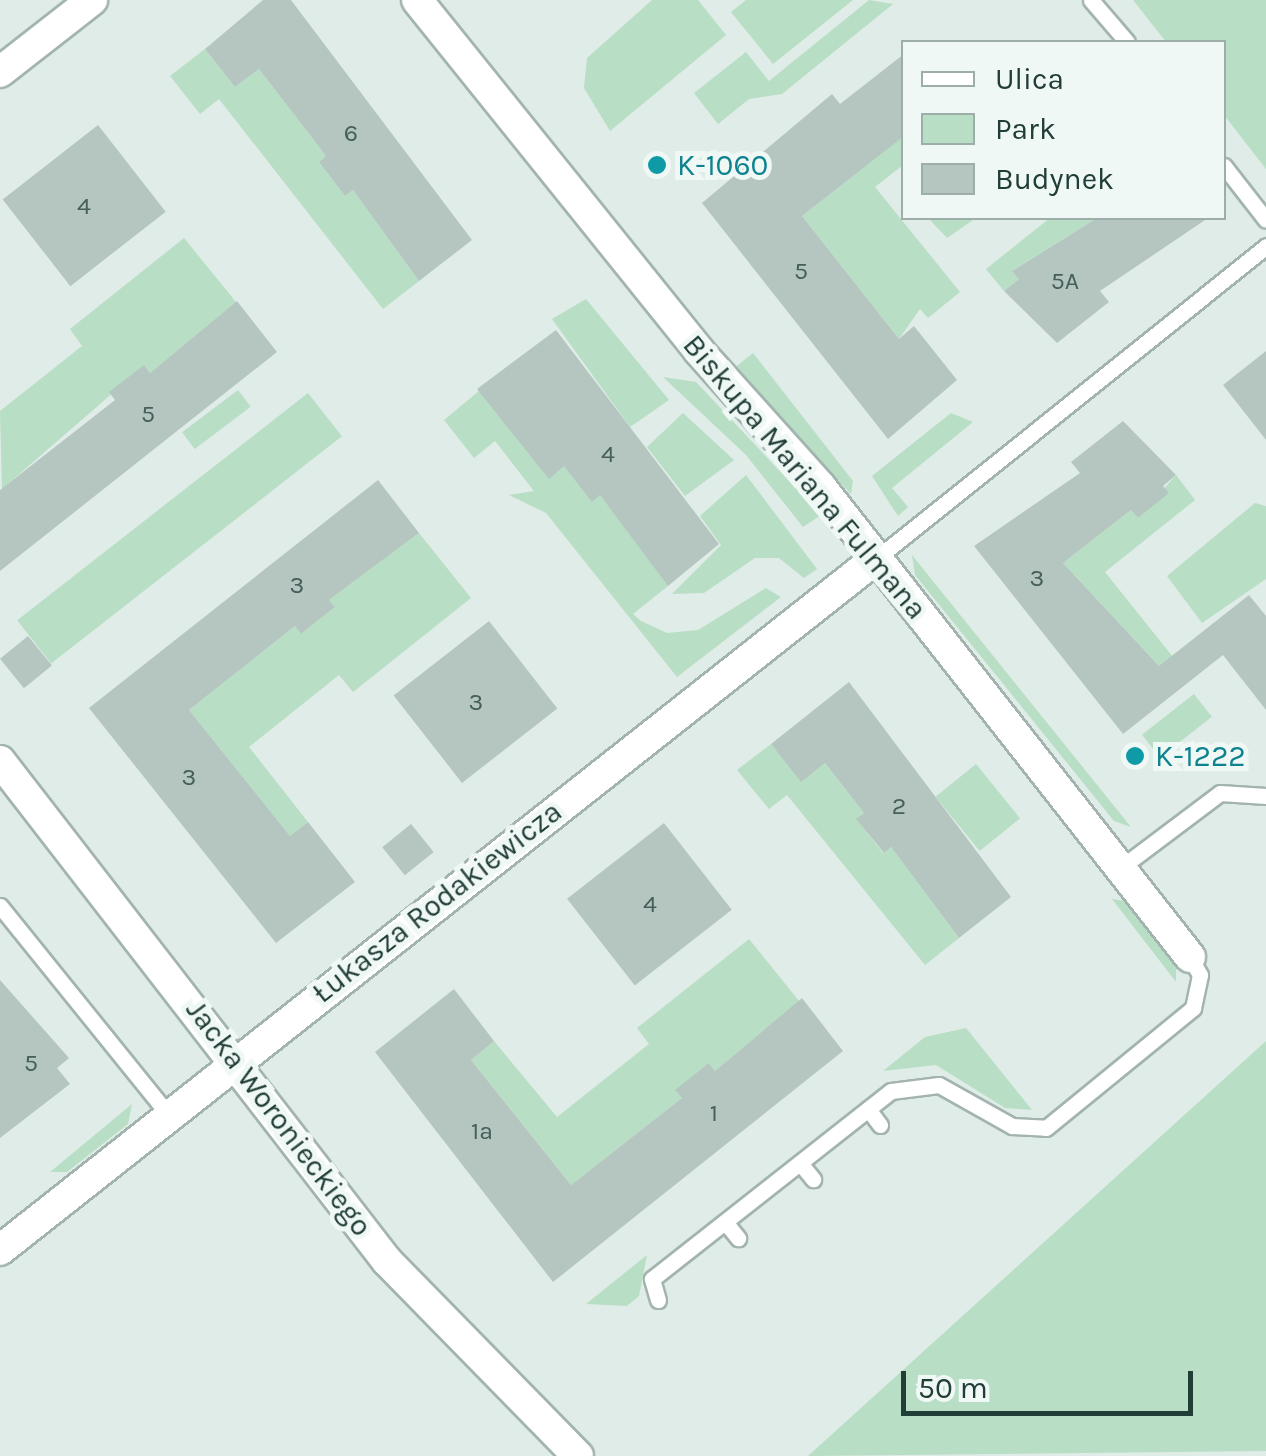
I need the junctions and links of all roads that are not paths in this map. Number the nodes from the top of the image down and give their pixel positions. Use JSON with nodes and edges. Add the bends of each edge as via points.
{"nodes":[{"id":1,"x":92,"y":0,"type":"edge"},
{"id":2,"x":417,"y":0,"type":"edge"},
{"id":3,"x":1091,"y":0,"type":"edge"},
{"id":4,"x":1125,"y":40,"type":"edge"},
{"id":5,"x":0,"y":72,"type":"edge"},
{"id":6,"x":1226,"y":169,"type":"edge"},
{"id":7,"x":1266,"y":220,"type":"edge"},
{"id":8,"x":1266,"y":246,"type":"edge"},
{"id":9,"x":877,"y":558,"type":"junction"},
{"id":10,"x":0,"y":761,"type":"edge"},
{"id":11,"x":1266,"y":796,"type":"edge"},
{"id":12,"x":1119,"y":869,"type":"junction"},
{"id":13,"x":0,"y":906,"type":"edge"},
{"id":14,"x":1190,"y":957,"type":"joint"},
{"id":15,"x":234,"y":1062,"type":"junction"},
{"id":16,"x":868,"y":1109,"type":"junction"},
{"id":17,"x":168,"y":1114,"type":"junction"},
{"id":18,"x":880,"y":1125,"type":"dead end"},
{"id":19,"x":800,"y":1163,"type":"junction"},
{"id":20,"x":813,"y":1179,"type":"dead end"},
{"id":21,"x":725,"y":1222,"type":"junction"},
{"id":22,"x":738,"y":1238,"type":"dead end"},
{"id":23,"x":0,"y":1250,"type":"edge"},
{"id":24,"x":658,"y":1300,"type":"dead end"},
{"id":25,"x":578,"y":1456,"type":"edge"}],
"edges":[{"from":1,"to":5,"type":"street"},
{"from":2,"to":9,"type":"street","name":"Biskupa Mariana Fulmana"},
{"from":3,"to":4,"type":"lane"},
{"from":6,"to":7,"type":"lane"},
{"from":8,"to":9,"type":"lane"},
{"from":9,"to":12,"type":"street","name":"Biskupa Mariana Fulmana"},
{"from":9,"to":15,"type":"street","name":"Łukasza Rodakiewicza"},
{"from":10,"to":15,"type":"street","name":"Jacka Woronieckiego"},
{"from":11,"to":12,"type":"lane","via":[[1220,793]]},
{"from":12,"to":14,"type":"street","name":"Biskupa Mariana Fulmana"},
{"from":13,"to":17,"type":"lane"},
{"from":14,"to":16,"type":"lane","via":[[1200,992],[1181,1022],[1046,1128],[1012,1126],[958,1092],[913,1082]]},
{"from":15,"to":17,"type":"street","name":"Łukasza Rodakiewicza"},
{"from":15,"to":25,"type":"street","name":"Jacka Woronieckiego","via":[[416,1294]]},
{"from":16,"to":18,"type":"lane"},
{"from":16,"to":19,"type":"lane"},
{"from":17,"to":23,"type":"street","name":"Łukasza Rodakiewicza"},
{"from":19,"to":20,"type":"lane"},
{"from":19,"to":21,"type":"lane"},
{"from":21,"to":22,"type":"lane"},
{"from":21,"to":24,"type":"lane","via":[[652,1279]]}]}
